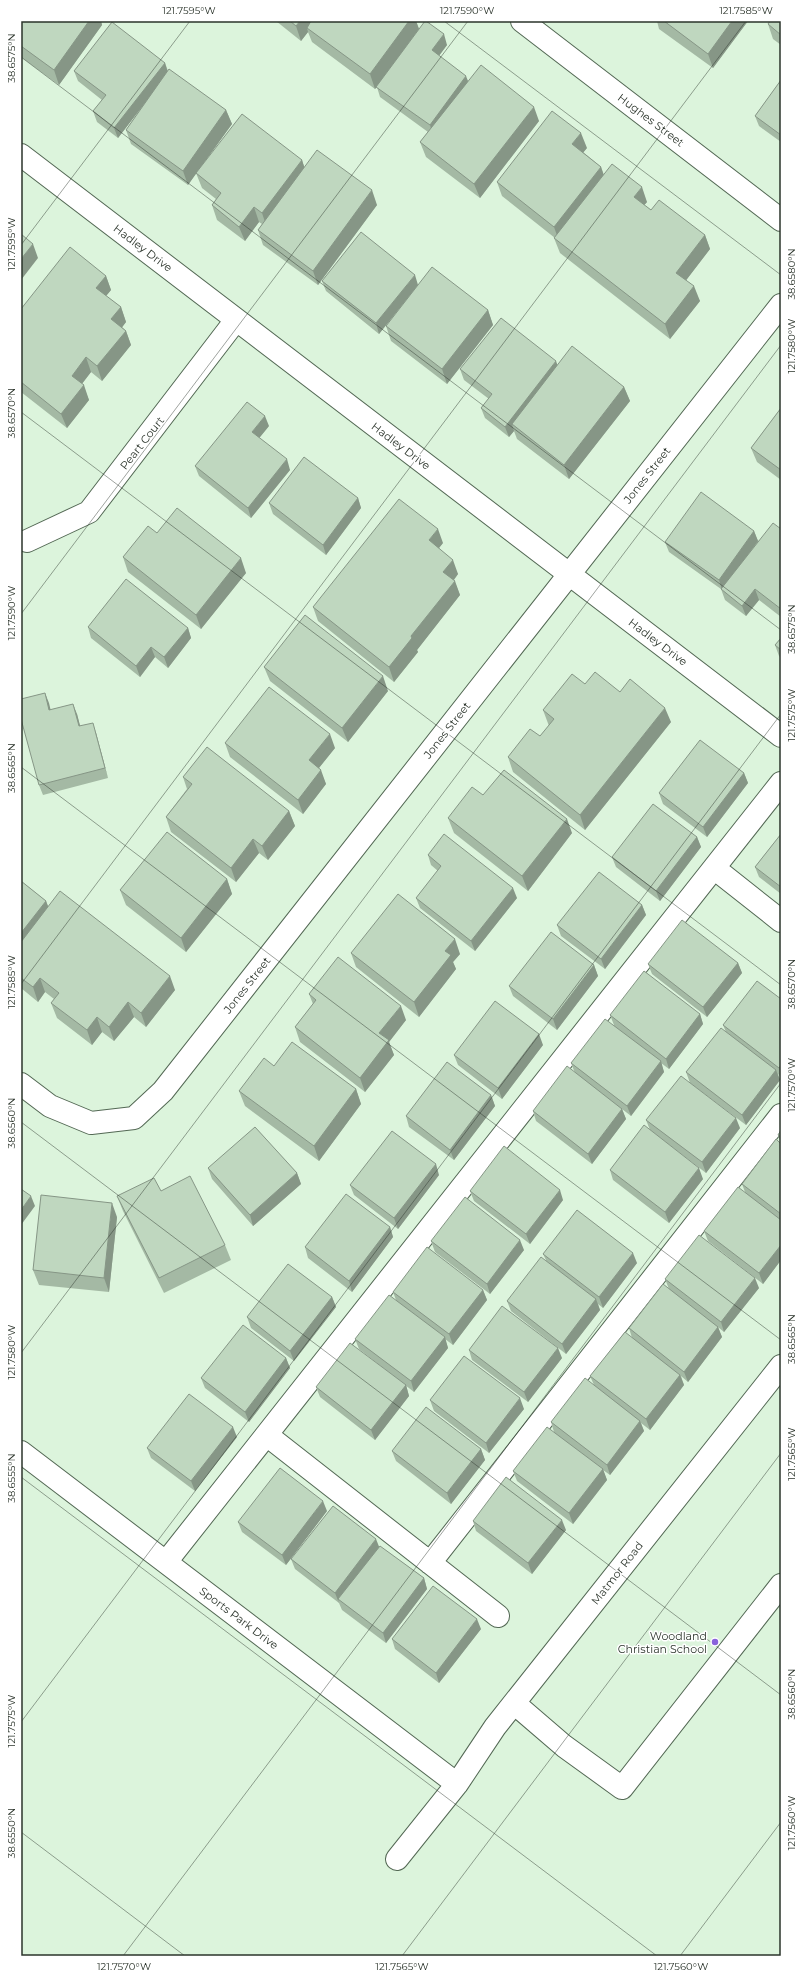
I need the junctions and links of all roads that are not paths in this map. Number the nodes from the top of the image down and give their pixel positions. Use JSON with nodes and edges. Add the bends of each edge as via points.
{"nodes":[{"id":1,"x":522,"y":21,"type":"edge"},
{"id":2,"x":21,"y":155,"type":"edge"},
{"id":3,"x":781,"y":220,"type":"edge"},
{"id":4,"x":781,"y":305,"type":"edge"},
{"id":5,"x":236,"y":320,"type":"junction"},
{"id":6,"x":26,"y":541,"type":"dead end"},
{"id":7,"x":569,"y":574,"type":"junction"},
{"id":8,"x":781,"y":736,"type":"edge"},
{"id":9,"x":781,"y":783,"type":"edge"},
{"id":10,"x":714,"y":868,"type":"junction"},
{"id":11,"x":781,"y":921,"type":"edge"},
{"id":12,"x":21,"y":1084,"type":"edge"},
{"id":13,"x":781,"y":1115,"type":"edge"},
{"id":14,"x":781,"y":1366,"type":"edge"},
{"id":15,"x":268,"y":1436,"type":"junction"},
{"id":16,"x":21,"y":1452,"type":"edge"},
{"id":17,"x":166,"y":1562,"type":"junction"},
{"id":18,"x":430,"y":1563,"type":"junction"},
{"id":19,"x":781,"y":1585,"type":"edge"},
{"id":20,"x":498,"y":1616,"type":"dead end"},
{"id":21,"x":514,"y":1702,"type":"junction"},
{"id":22,"x":457,"y":1784,"type":"junction"},
{"id":23,"x":397,"y":1859,"type":"dead end"}],
"edges":[{"from":1,"to":3,"type":"street","name":"Hughes Street"},
{"from":2,"to":5,"type":"street","name":"Hadley Drive"},
{"from":4,"to":7,"type":"street","name":"Jones Street"},
{"from":5,"to":6,"type":"street","name":"Peart Court","via":[[89,512]]},
{"from":5,"to":7,"type":"street","name":"Hadley Drive"},
{"from":7,"to":8,"type":"street","name":"Hadley Drive"},
{"from":7,"to":12,"type":"street","name":"Jones Street","via":[[163,1091],[134,1118],[91,1122],[50,1106]]},
{"from":9,"to":10,"type":"street"},
{"from":10,"to":11,"type":"street"},
{"from":10,"to":15,"type":"street"},
{"from":13,"to":18,"type":"street"},
{"from":14,"to":21,"type":"street","name":"Matmor Road"},
{"from":15,"to":17,"type":"street"},
{"from":15,"to":18,"type":"street"},
{"from":16,"to":17,"type":"street","name":"Sports Park Drive"},
{"from":17,"to":22,"type":"street","name":"Sports Park Drive"},
{"from":18,"to":20,"type":"street"},
{"from":19,"to":21,"type":"street","via":[[622,1788],[564,1746]]},
{"from":21,"to":22,"type":"street","name":"Matmor Road"},
{"from":22,"to":23,"type":"street","name":"Matmor Road"}]}
